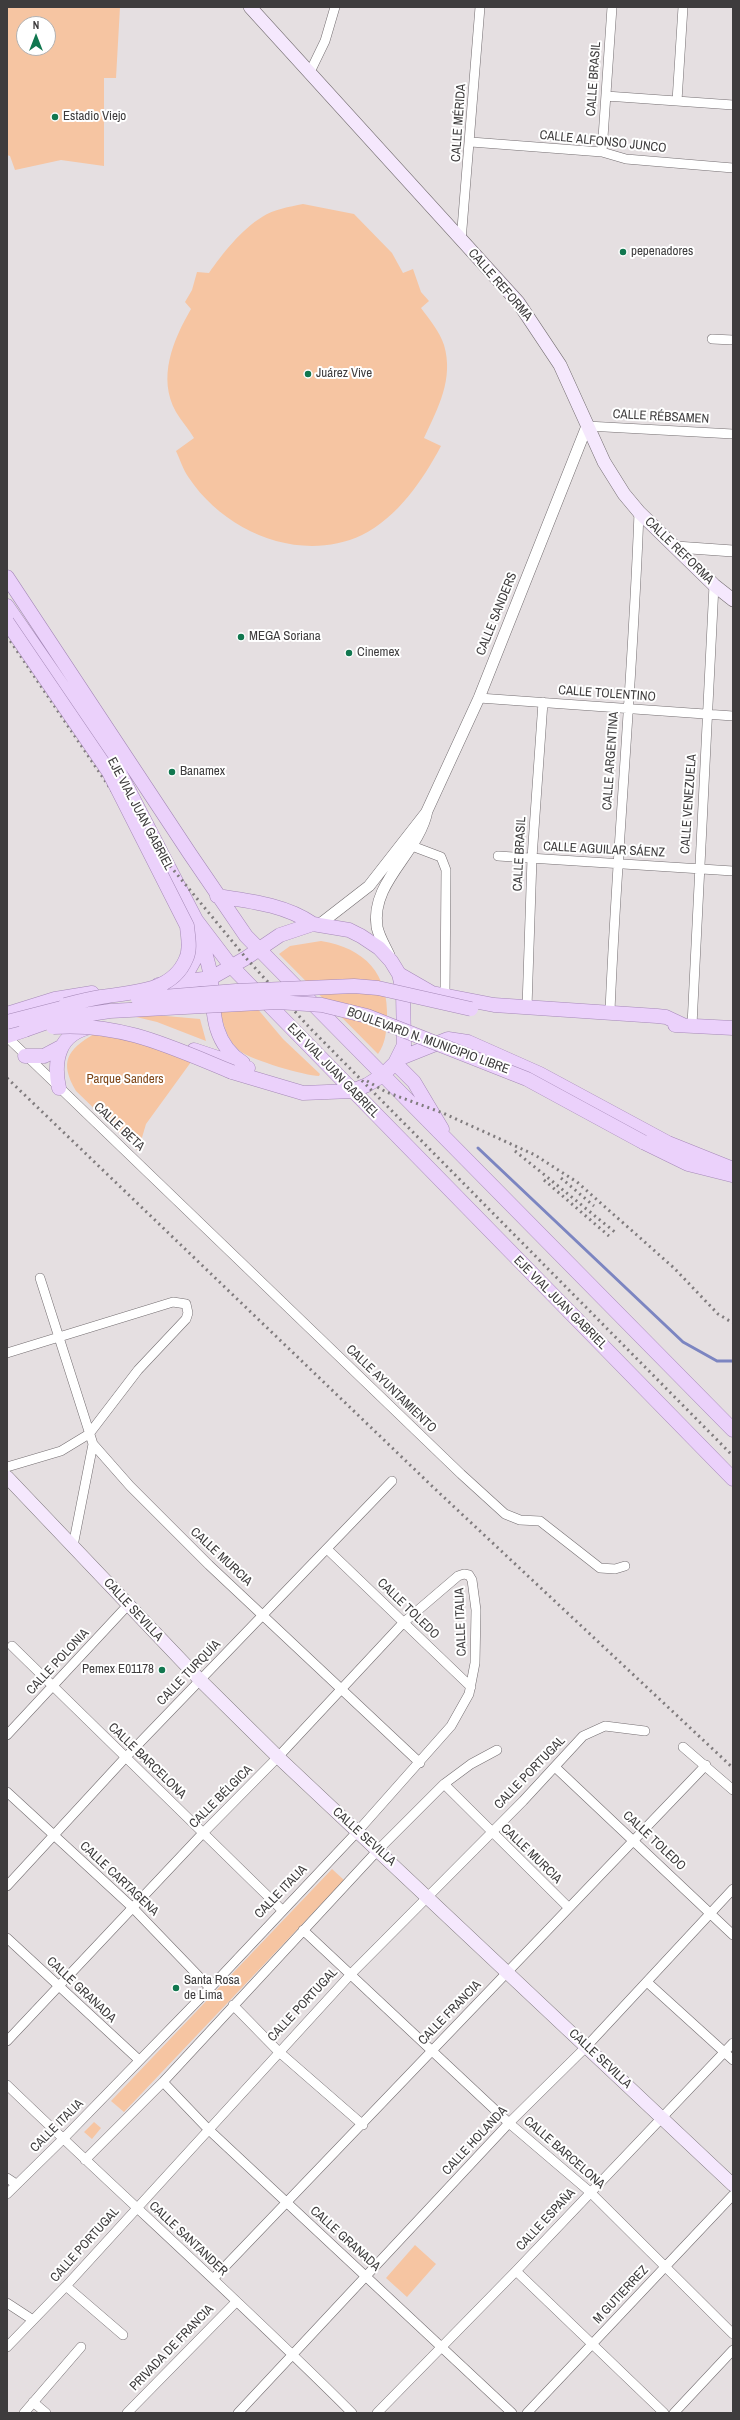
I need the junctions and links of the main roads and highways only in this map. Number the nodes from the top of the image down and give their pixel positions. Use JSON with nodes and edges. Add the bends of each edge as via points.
{"nodes":[{"id":1,"x":250,"y":7,"type":"edge"},
{"id":2,"x":7,"y":577,"type":"edge"},
{"id":3,"x":733,"y":600,"type":"edge"},
{"id":4,"x":7,"y":606,"type":"edge"},
{"id":5,"x":7,"y":622,"type":"edge"},
{"id":6,"x":217,"y":896,"type":"junction"},
{"id":7,"x":196,"y":920,"type":"junction"},
{"id":8,"x":317,"y":924,"type":"junction"},
{"id":9,"x":202,"y":946,"type":"junction"},
{"id":10,"x":259,"y":948,"type":"junction"},
{"id":11,"x":231,"y":966,"type":"junction"},
{"id":12,"x":399,"y":974,"type":"junction"},
{"id":13,"x":211,"y":978,"type":"junction"},
{"id":14,"x":182,"y":982,"type":"junction"},
{"id":15,"x":65,"y":1005,"type":"junction"},
{"id":16,"x":7,"y":1014,"type":"edge"},
{"id":17,"x":7,"y":1022,"type":"edge"},
{"id":18,"x":687,"y":1025,"type":"junction"},
{"id":19,"x":733,"y":1028,"type":"edge"},
{"id":20,"x":25,"y":1030,"type":"junction"},
{"id":21,"x":7,"y":1036,"type":"edge"},
{"id":22,"x":61,"y":1047,"type":"junction"},
{"id":23,"x":25,"y":1056,"type":"road end"},
{"id":24,"x":397,"y":1061,"type":"junction"},
{"id":25,"x":253,"y":1070,"type":"junction"},
{"id":26,"x":383,"y":1075,"type":"junction"},
{"id":27,"x":59,"y":1088,"type":"road end"},
{"id":28,"x":317,"y":1091,"type":"junction"},
{"id":29,"x":352,"y":1091,"type":"junction"},
{"id":30,"x":445,"y":1138,"type":"junction"},
{"id":31,"x":733,"y":1169,"type":"edge"},
{"id":32,"x":733,"y":1175,"type":"edge"},
{"id":33,"x":733,"y":1430,"type":"edge"},
{"id":34,"x":7,"y":1477,"type":"edge"},
{"id":35,"x":733,"y":1479,"type":"edge"},
{"id":36,"x":733,"y":2185,"type":"edge"}],
"edges":[{"from":1,"to":3,"type":"main road","name":"CALLE REFORMA","via":[[518,302],[560,364],[604,462],[639,512],[714,585]]},
{"from":2,"to":6,"type":"main road","name":"EJE VIAL JUAN GABRIEL"},
{"from":4,"to":7,"type":"main road","name":"EJE VIAL JUAN GABRIEL","via":[[112,758]]},
{"from":5,"to":15,"type":"main road","bridge":true,"via":[[108,772],[187,926],[187,959],[169,980],[143,991]]},
{"from":6,"to":8,"type":"main road","via":[[283,908]]},
{"from":6,"to":10,"type":"main road","name":"EJE VIAL JUAN GABRIEL","via":[[246,936]]},
{"from":7,"to":9,"type":"main road"},
{"from":7,"to":11,"type":"main road","name":"EJE VIAL JUAN GABRIEL"},
{"from":8,"to":10,"type":"main road","via":[[280,935]]},
{"from":8,"to":12,"type":"main road","via":[[349,930],[362,936],[392,961]]},
{"from":9,"to":13,"type":"main road"},
{"from":9,"to":14,"type":"main road"},
{"from":10,"to":11,"type":"main road"},
{"from":10,"to":26,"type":"main road","name":"EJE VIAL JUAN GABRIEL"},
{"from":11,"to":13,"type":"main road"},
{"from":11,"to":29,"type":"main road","name":"EJE VIAL JUAN GABRIEL"},
{"from":12,"to":18,"type":"main road","via":[[415,985],[445,996],[494,1005],[610,1011],[666,1017]]},
{"from":12,"to":24,"type":"main road","via":[[403,991],[405,1034],[404,1045]]},
{"from":13,"to":14,"type":"main road"},
{"from":13,"to":25,"type":"main road","via":[[212,1012],[217,1033],[235,1058]]},
{"from":14,"to":16,"type":"main road","via":[[85,993]]},
{"from":15,"to":17,"type":"main road","name":"BOULEVARD N. MUNICIPIO LIBRE","bridge":true},
{"from":15,"to":18,"type":"main road","name":"BOULEVARD N. MUNICIPIO LIBRE","bridge":true,"via":[[236,991],[354,986],[378,988],[471,1009],[503,1013]]},
{"from":18,"to":19,"type":"main road","name":"BOULEVARD N. MUNICIPIO LIBRE"},
{"from":20,"to":21,"type":"main road","name":"BOULEVARD N. MUNICIPIO LIBRE"},
{"from":20,"to":28,"type":"main road","bridge":true,"via":[[89,1026],[126,1031],[232,1072],[303,1093]]},
{"from":20,"to":32,"type":"main road","name":"BOULEVARD N. MUNICIPIO LIBRE","bridge":true,"via":[[56,1019],[110,1011],[278,1002],[322,1005],[367,1016],[527,1079],[688,1164]]},
{"from":22,"to":23,"type":"main road","via":[[44,1056]]},
{"from":22,"to":25,"type":"main road","via":[[70,1036],[81,1029],[117,1026],[136,1029]]},
{"from":22,"to":27,"type":"main road","via":[[56,1066]]},
{"from":24,"to":26,"type":"main road"},
{"from":24,"to":30,"type":"main road","via":[[414,1082],[440,1124]]},
{"from":24,"to":31,"type":"main road","via":[[448,1039],[468,1042],[540,1074],[668,1143]]},
{"from":25,"to":28,"type":"main road","via":[[273,1079]]},
{"from":26,"to":29,"type":"main road"},
{"from":26,"to":30,"type":"main road","name":"EJE VIAL JUAN GABRIEL"},
{"from":28,"to":29,"type":"main road"},
{"from":29,"to":35,"type":"main road","name":"EJE VIAL JUAN GABRIEL"},
{"from":30,"to":33,"type":"main road","name":"EJE VIAL JUAN GABRIEL"},
{"from":34,"to":36,"type":"main road","name":"CALLE SEVILLA","via":[[200,1680],[278,1757]]}]}
